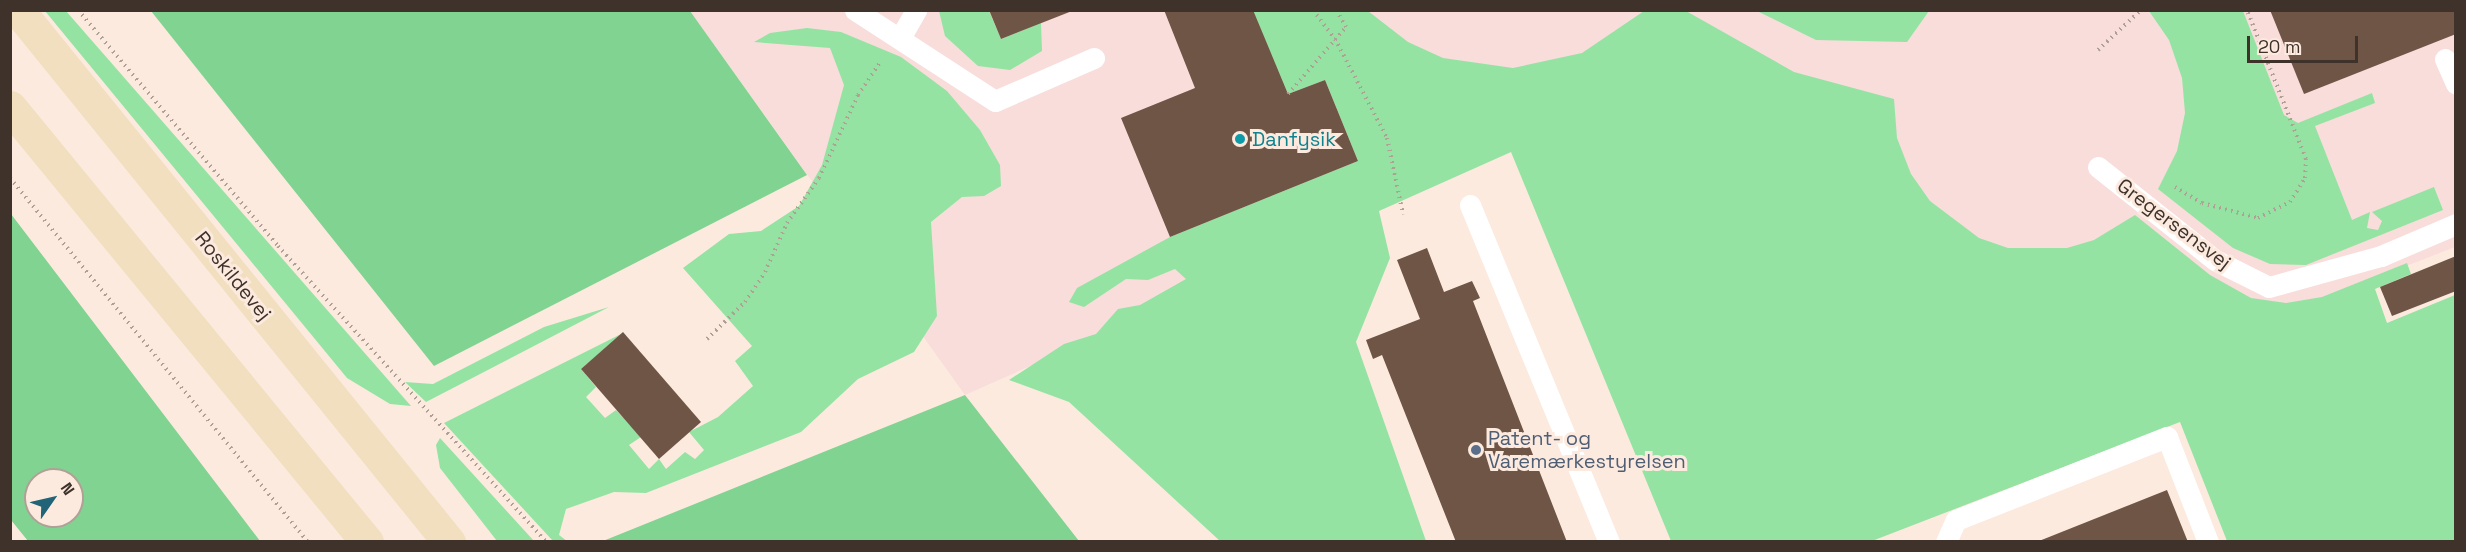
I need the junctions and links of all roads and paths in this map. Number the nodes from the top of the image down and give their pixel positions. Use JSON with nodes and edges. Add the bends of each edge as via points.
{"nodes":[{"id":1,"x":18,"y":10,"type":"edge"},
{"id":2,"x":78,"y":10,"type":"edge"},
{"id":3,"x":855,"y":10,"type":"edge"},
{"id":4,"x":916,"y":10,"type":"edge"},
{"id":5,"x":1313,"y":10,"type":"edge"},
{"id":6,"x":1336,"y":10,"type":"edge"},
{"id":7,"x":2140,"y":10,"type":"edge"},
{"id":8,"x":2247,"y":10,"type":"edge"},
{"id":9,"x":900,"y":38,"type":"junction"},
{"id":10,"x":1335,"y":39,"type":"junction"},
{"id":11,"x":2098,"y":50,"type":"dead end"},
{"id":12,"x":1094,"y":58,"type":"dead end"},
{"id":13,"x":2445,"y":59,"type":"dead end"},
{"id":14,"x":2456,"y":84,"type":"edge"},
{"id":15,"x":1288,"y":94,"type":"dead end"},
{"id":16,"x":10,"y":107,"type":"edge"},
{"id":17,"x":2098,"y":166,"type":"dead end"},
{"id":18,"x":10,"y":178,"type":"edge"},
{"id":19,"x":2171,"y":185,"type":"dead end"},
{"id":20,"x":1470,"y":205,"type":"dead end"},
{"id":21,"x":1403,"y":214,"type":"dead end"},
{"id":22,"x":2456,"y":224,"type":"edge"},
{"id":23,"x":707,"y":339,"type":"dead end"},
{"id":24,"x":308,"y":542,"type":"edge"},
{"id":25,"x":368,"y":542,"type":"edge"},
{"id":26,"x":449,"y":542,"type":"edge"},
{"id":27,"x":546,"y":542,"type":"edge"},
{"id":28,"x":1609,"y":542,"type":"edge"},
{"id":29,"x":1946,"y":542,"type":"edge"},
{"id":30,"x":2208,"y":542,"type":"edge"}],
"edges":[{"from":1,"to":26,"type":"main road","name":"Roskildevej"},
{"from":2,"to":27,"type":"path","via":[[285,255]]},
{"from":3,"to":9,"type":"lane"},
{"from":4,"to":9,"type":"lane"},
{"from":5,"to":10,"type":"path"},
{"from":6,"to":10,"type":"path","via":[[1346,27]]},
{"from":7,"to":11,"type":"path"},
{"from":8,"to":19,"type":"path","via":[[2306,159],[2302,186],[2276,214],[2258,218],[2202,203]]},
{"from":9,"to":12,"type":"lane","via":[[994,101]]},
{"from":9,"to":23,"type":"path","via":[[862,88],[765,273],[745,302]]},
{"from":10,"to":15,"type":"path"},
{"from":10,"to":21,"type":"path","via":[[1387,138]]},
{"from":13,"to":14,"type":"lane"},
{"from":16,"to":25,"type":"main road"},
{"from":17,"to":22,"type":"lane","name":"Gregersensvej","via":[[2215,260],[2269,287],[2381,256]]},
{"from":18,"to":24,"type":"path"},
{"from":20,"to":28,"type":"lane"},
{"from":29,"to":30,"type":"lane","via":[[1956,520],[2167,437]]}]}
